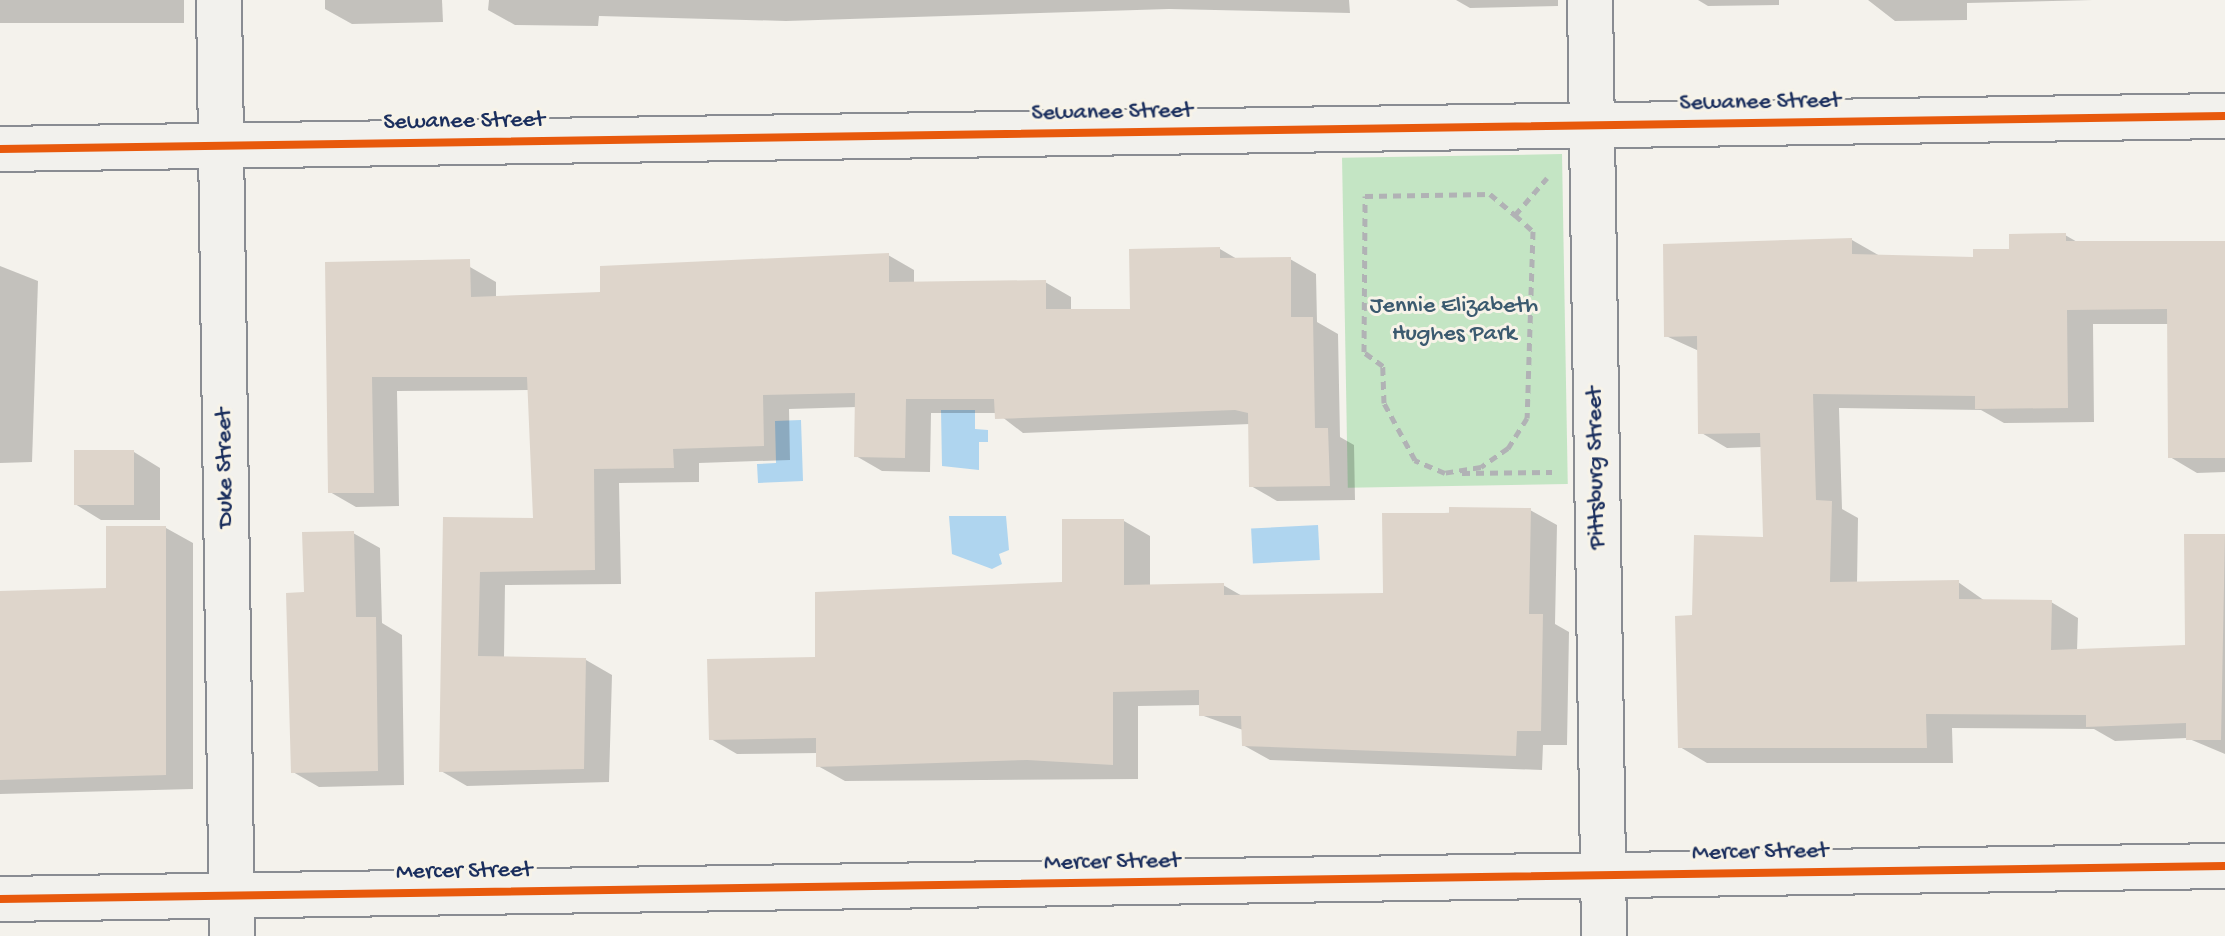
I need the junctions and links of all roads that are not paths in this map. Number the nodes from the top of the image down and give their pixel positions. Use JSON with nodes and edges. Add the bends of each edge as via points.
{"nodes":[{"id":1,"x":219,"y":0,"type":"edge"},
{"id":2,"x":1590,"y":0,"type":"edge"},
{"id":3,"x":2225,"y":116,"type":"edge"},
{"id":4,"x":1591,"y":125,"type":"junction"},
{"id":5,"x":221,"y":146,"type":"junction"},
{"id":6,"x":0,"y":149,"type":"edge"},
{"id":7,"x":2225,"y":866,"type":"edge"},
{"id":8,"x":1603,"y":876,"type":"junction"},
{"id":9,"x":0,"y":899,"type":"edge"},
{"id":10,"x":232,"y":916,"type":"edge"},
{"id":11,"x":1604,"y":936,"type":"edge"}],
"edges":[{"from":1,"to":5,"type":"street","name":"Duke Street"},
{"from":2,"to":4,"type":"street","name":"Pittsburg Street"},
{"from":3,"to":4,"type":"street","name":"Sewanee Street"},
{"from":4,"to":5,"type":"street","name":"Sewanee Street"},
{"from":4,"to":8,"type":"street","name":"Pittsburg Street"},
{"from":5,"to":6,"type":"street","name":"Sewanee Street"},
{"from":5,"to":10,"type":"street","name":"Duke Street"},
{"from":7,"to":8,"type":"street","name":"Mercer Street"},
{"from":8,"to":10,"type":"street","name":"Mercer Street"},
{"from":8,"to":11,"type":"street","name":"Pittsburg Street"},
{"from":9,"to":10,"type":"street","name":"Mercer Street"}]}
